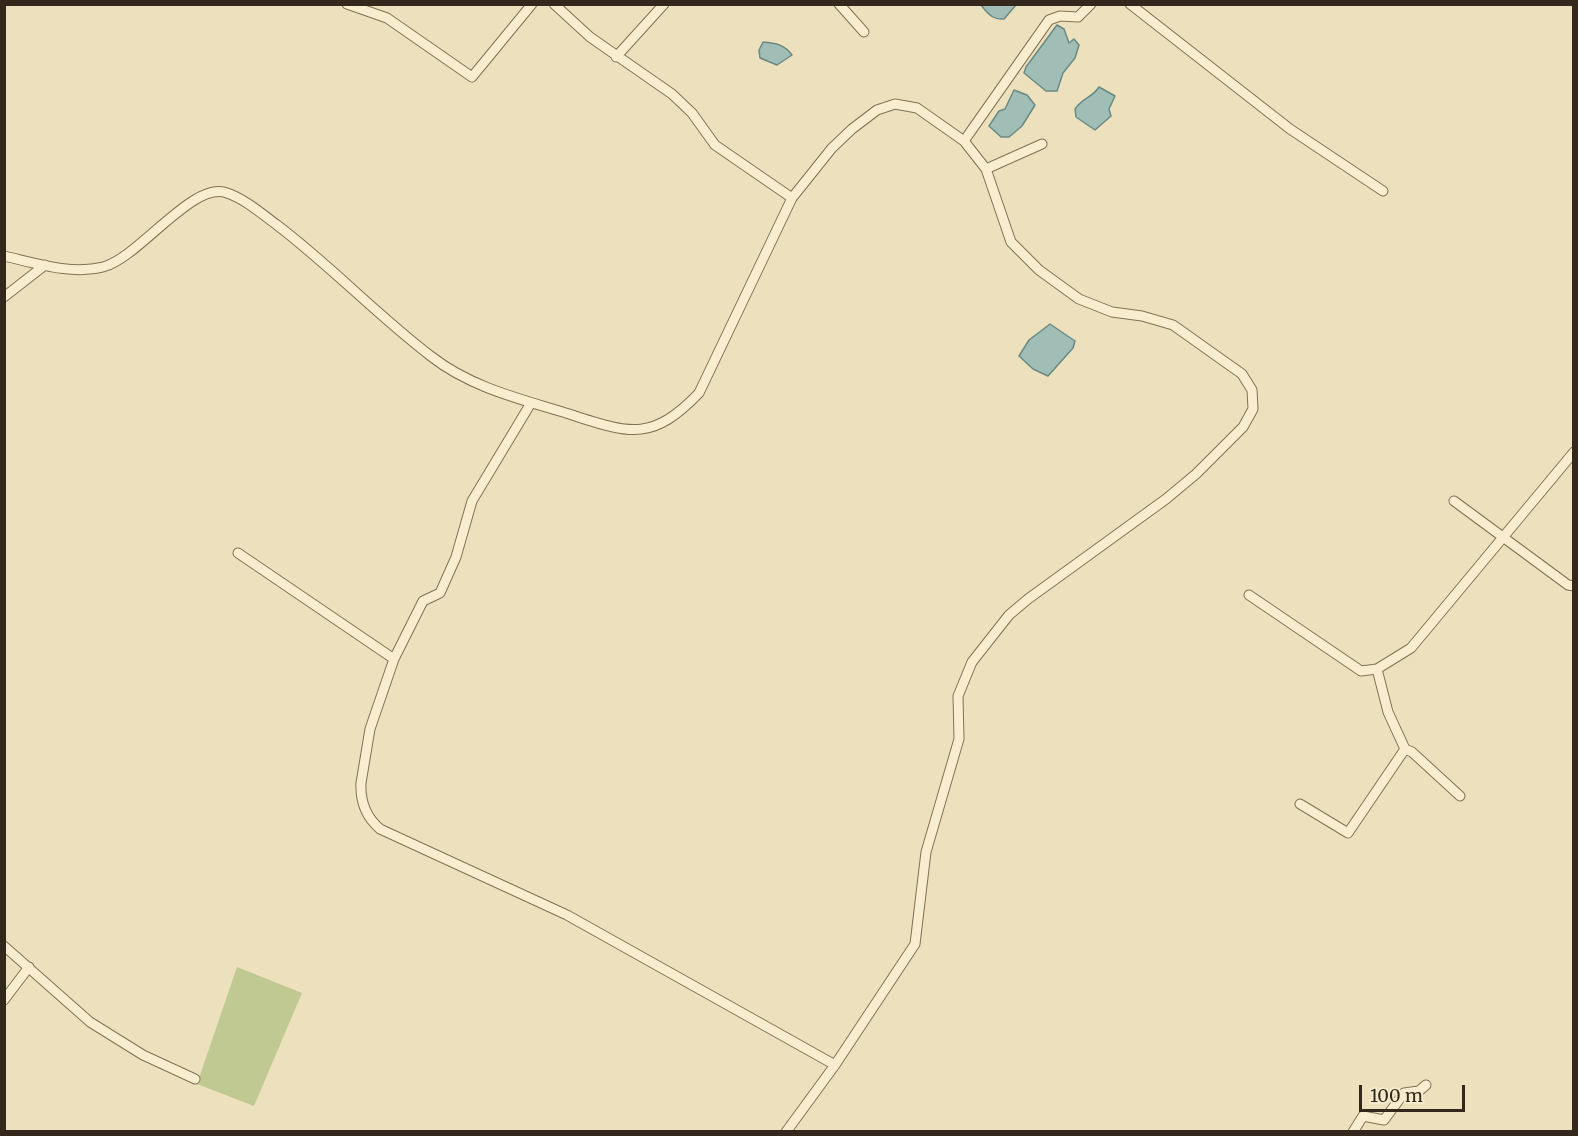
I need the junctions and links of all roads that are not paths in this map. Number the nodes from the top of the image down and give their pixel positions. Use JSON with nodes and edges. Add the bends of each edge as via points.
{"nodes":[{"id":1,"x":347,"y":4,"type":"edge"},
{"id":2,"x":532,"y":4,"type":"edge"},
{"id":3,"x":554,"y":4,"type":"edge"},
{"id":4,"x":664,"y":4,"type":"edge"},
{"id":5,"x":839,"y":4,"type":"edge"},
{"id":6,"x":1091,"y":4,"type":"edge"},
{"id":7,"x":1131,"y":4,"type":"edge"},
{"id":8,"x":864,"y":32,"type":"dead end"},
{"id":9,"x":616,"y":57,"type":"junction"},
{"id":10,"x":964,"y":141,"type":"junction"},
{"id":11,"x":1042,"y":144,"type":"dead end"},
{"id":12,"x":986,"y":169,"type":"junction"},
{"id":13,"x":1383,"y":191,"type":"dead end"},
{"id":14,"x":792,"y":198,"type":"junction"},
{"id":15,"x":4,"y":256,"type":"edge"},
{"id":16,"x":45,"y":265,"type":"junction"},
{"id":17,"x":4,"y":297,"type":"edge"},
{"id":18,"x":531,"y":403,"type":"junction"},
{"id":19,"x":1574,"y":452,"type":"edge"},
{"id":20,"x":1454,"y":501,"type":"dead end"},
{"id":21,"x":1504,"y":536,"type":"junction"},
{"id":22,"x":238,"y":553,"type":"dead end"},
{"id":23,"x":1574,"y":586,"type":"edge"},
{"id":24,"x":1249,"y":595,"type":"dead end"},
{"id":25,"x":394,"y":658,"type":"junction"},
{"id":26,"x":1377,"y":669,"type":"junction"},
{"id":27,"x":1405,"y":749,"type":"junction"},
{"id":28,"x":1460,"y":796,"type":"dead end"},
{"id":29,"x":1300,"y":804,"type":"dead end"},
{"id":30,"x":4,"y":946,"type":"edge"},
{"id":31,"x":29,"y":967,"type":"junction"},
{"id":32,"x":4,"y":999,"type":"edge"},
{"id":33,"x":836,"y":1065,"type":"junction"},
{"id":34,"x":195,"y":1079,"type":"dead end"},
{"id":35,"x":1426,"y":1084,"type":"dead end"},
{"id":36,"x":786,"y":1131,"type":"edge"},
{"id":37,"x":1353,"y":1131,"type":"edge"}],
"edges":[{"from":1,"to":2,"type":"street","via":[[387,18],[472,77]]},
{"from":3,"to":9,"type":"street"},
{"from":4,"to":9,"type":"street"},
{"from":5,"to":8,"type":"street"},
{"from":6,"to":10,"type":"street","via":[[1078,17],[1049,20]]},
{"from":7,"to":13,"type":"street","via":[[1290,129]]},
{"from":9,"to":14,"type":"street","via":[[672,94],[722,151]]},
{"from":10,"to":12,"type":"street"},
{"from":10,"to":14,"type":"street","via":[[917,108],[895,104],[877,110],[852,129]]},
{"from":11,"to":12,"type":"street"},
{"from":12,"to":33,"type":"street","via":[[1011,242],[1039,270],[1079,299],[1112,312],[1173,325],[1198,340],[1242,374],[1252,390],[1253,408],[1243,427],[1196,474],[1028,598],[1009,615],[972,662],[958,696],[959,739],[926,852],[915,944]]},
{"from":14,"to":18,"type":"street","via":[[699,393],[679,413],[656,427],[614,429]]},
{"from":15,"to":16,"type":"street"},
{"from":16,"to":17,"type":"street"},
{"from":16,"to":18,"type":"street","via":[[101,268],[111,264],[209,192],[226,192],[304,245],[432,357],[481,387]]},
{"from":18,"to":25,"type":"street","via":[[472,501],[447,579],[436,596],[423,601]]},
{"from":19,"to":21,"type":"street"},
{"from":20,"to":21,"type":"street"},
{"from":21,"to":23,"type":"street"},
{"from":21,"to":26,"type":"street","via":[[1411,648]]},
{"from":22,"to":25,"type":"street"},
{"from":24,"to":26,"type":"street","via":[[1360,671]]},
{"from":25,"to":33,"type":"street","via":[[370,729],[361,783],[363,804],[373,823],[567,915]]},
{"from":26,"to":27,"type":"street","via":[[1388,712]]},
{"from":27,"to":28,"type":"street"},
{"from":27,"to":29,"type":"street","via":[[1348,833]]},
{"from":30,"to":31,"type":"street"},
{"from":31,"to":32,"type":"street"},
{"from":31,"to":34,"type":"street","via":[[90,1022],[115,1039]]},
{"from":33,"to":36,"type":"street"},
{"from":35,"to":37,"type":"street","via":[[1419,1091],[1404,1093],[1384,1120],[1363,1116]]}]}
